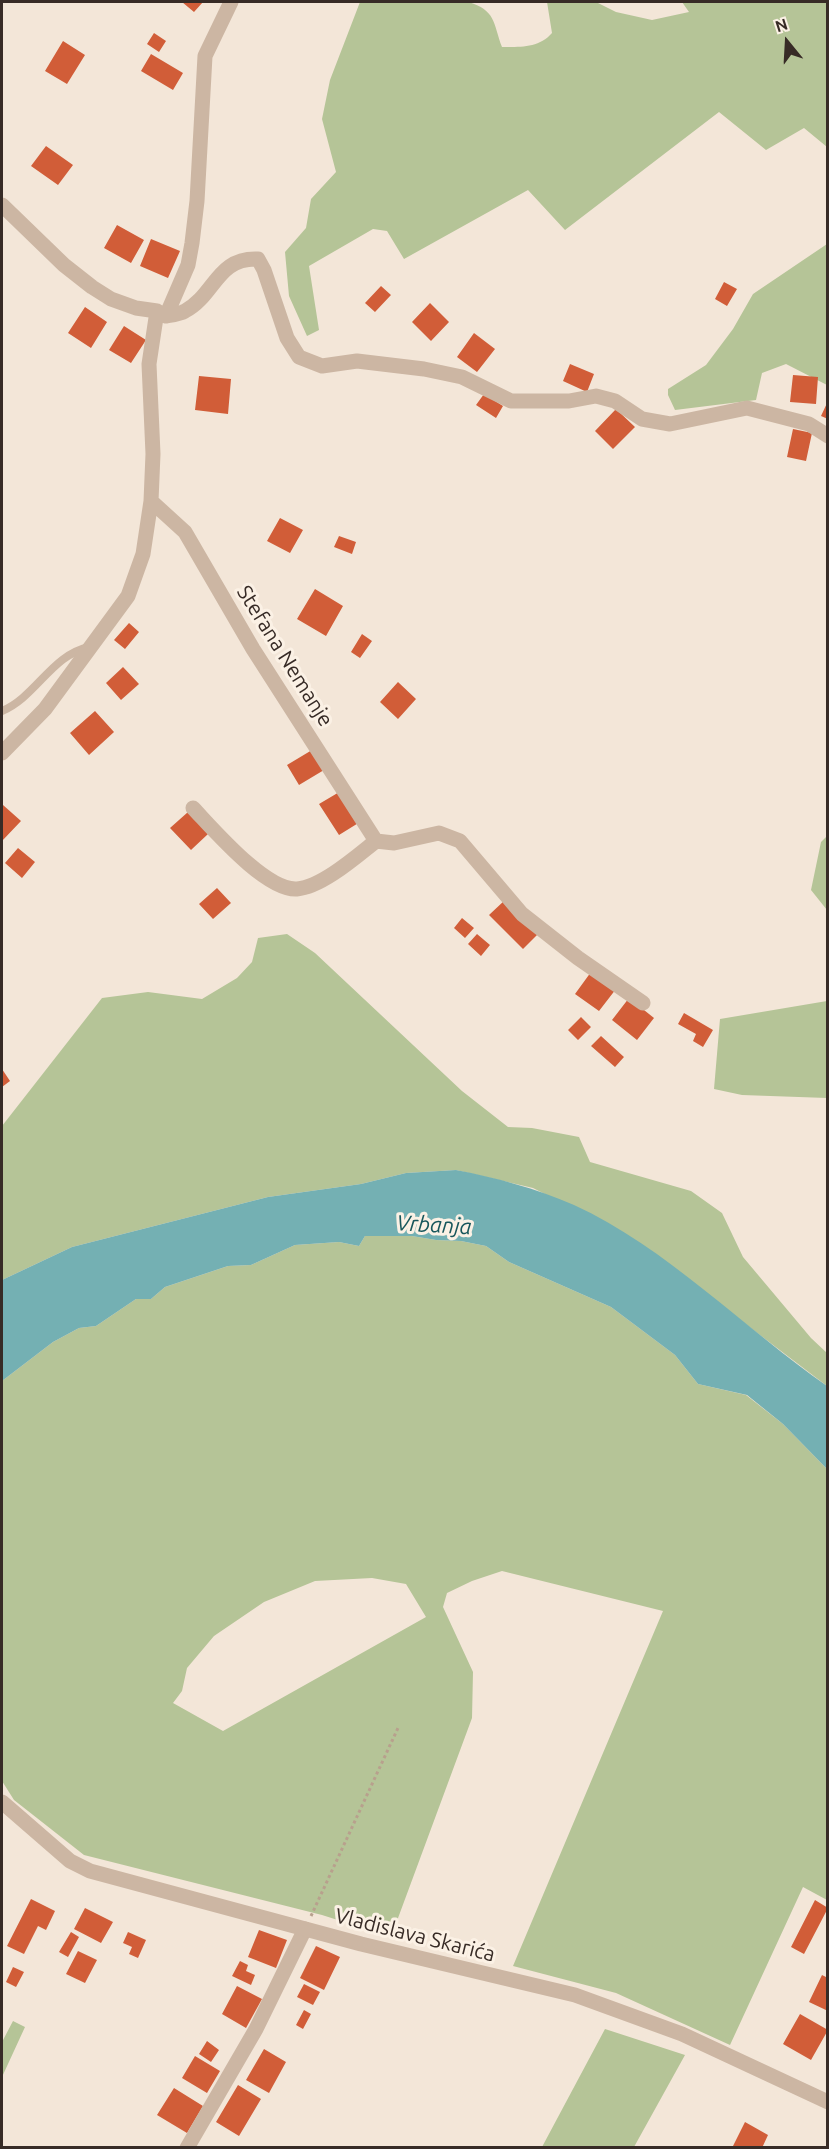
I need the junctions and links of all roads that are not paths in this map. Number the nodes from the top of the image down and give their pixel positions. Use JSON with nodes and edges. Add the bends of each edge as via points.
{"nodes":[{"id":1,"x":231,"y":2,"type":"edge"},
{"id":2,"x":2,"y":204,"type":"edge"},
{"id":3,"x":162,"y":313,"type":"junction"},
{"id":4,"x":828,"y":436,"type":"edge"},
{"id":5,"x":151,"y":501,"type":"junction"},
{"id":6,"x":91,"y":647,"type":"junction"},
{"id":7,"x":2,"y":711,"type":"edge"},
{"id":8,"x":2,"y":753,"type":"edge"},
{"id":9,"x":193,"y":808,"type":"dead end"},
{"id":10,"x":376,"y":841,"type":"junction"},
{"id":11,"x":642,"y":1003,"type":"dead end"},
{"id":12,"x":2,"y":1802,"type":"edge"},
{"id":13,"x":305,"y":1929,"type":"junction"},
{"id":14,"x":828,"y":2102,"type":"edge"},
{"id":15,"x":187,"y":2148,"type":"edge"}],
"edges":[{"from":1,"to":3,"type":"street","via":[[205,56],[197,201],[188,265]]},
{"from":2,"to":3,"type":"street","via":[[92,287],[111,299]]},
{"from":3,"to":4,"type":"street","via":[[184,311],[207,292],[230,264],[258,259],[287,339],[299,357],[322,366],[357,361],[424,369],[462,377],[511,401],[569,401],[596,396],[615,401],[642,419],[670,424],[747,408],[810,424]]},
{"from":3,"to":5,"type":"street","via":[[149,364]]},
{"from":5,"to":6,"type":"street","via":[[143,554],[128,596]]},
{"from":5,"to":10,"type":"street","name":"Stefana Nemanje","via":[[185,532],[253,649]]},
{"from":6,"to":7,"type":"lane","via":[[69,655]]},
{"from":6,"to":8,"type":"street","via":[[45,709]]},
{"from":9,"to":10,"type":"street","via":[[244,860],[282,887],[299,889],[340,870]]},
{"from":10,"to":11,"type":"street","via":[[394,843],[439,833],[460,841],[522,914]]},
{"from":12,"to":13,"type":"street","name":"Vladislava Skarića","via":[[70,1861],[90,1871]]},
{"from":13,"to":14,"type":"street","name":"Vladislava Skarića","via":[[575,1995],[682,2034]]},
{"from":13,"to":15,"type":"street","via":[[256,2029]]}]}
